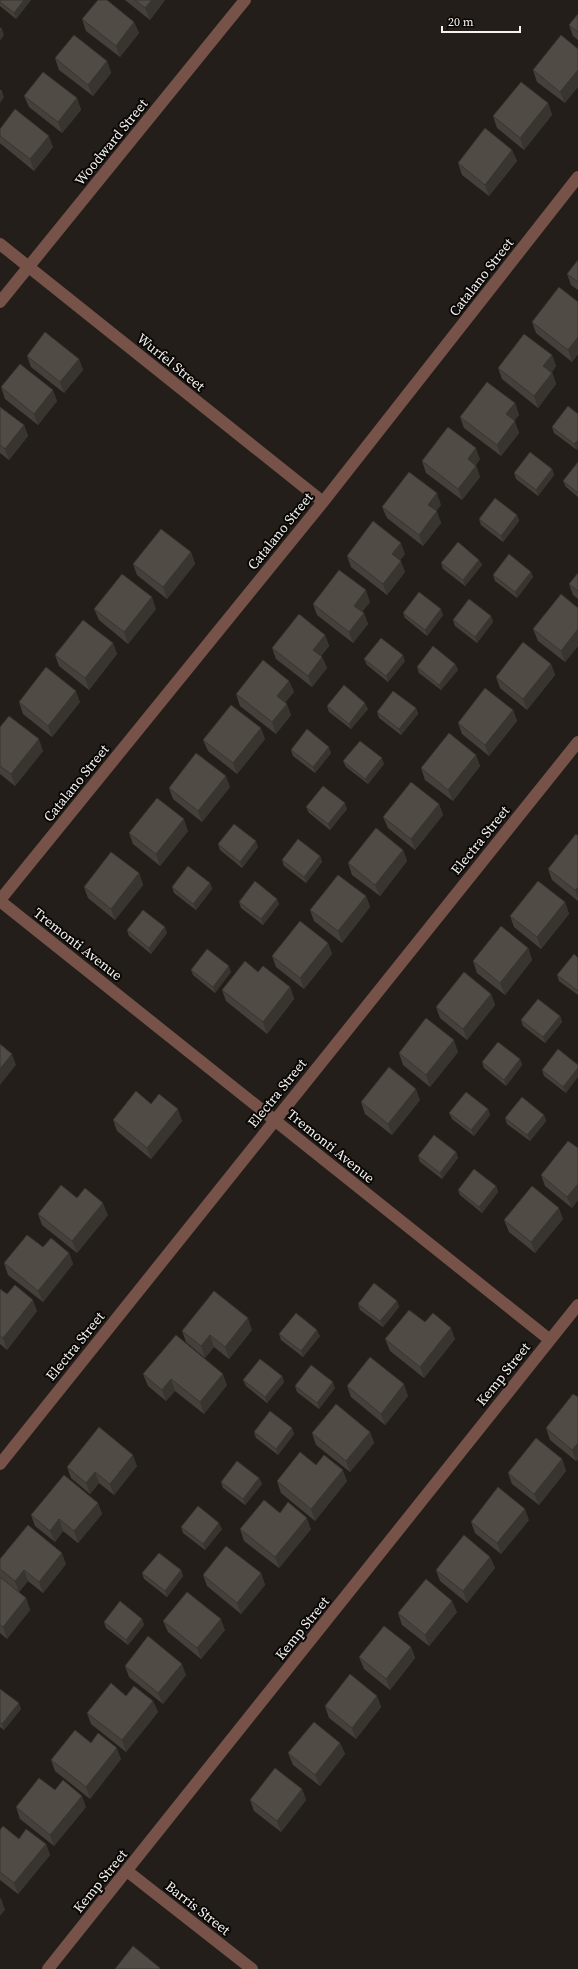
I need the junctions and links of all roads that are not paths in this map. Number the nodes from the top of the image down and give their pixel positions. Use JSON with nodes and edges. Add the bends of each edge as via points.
{"nodes":[{"id":1,"x":245,"y":0,"type":"edge"},
{"id":2,"x":578,"y":177,"type":"edge"},
{"id":3,"x":0,"y":244,"type":"edge"},
{"id":4,"x":28,"y":267,"type":"junction"},
{"id":5,"x":0,"y":302,"type":"edge"},
{"id":6,"x":323,"y":502,"type":"junction"},
{"id":7,"x":578,"y":742,"type":"edge"},
{"id":8,"x":0,"y":900,"type":"edge"},
{"id":9,"x":275,"y":1120,"type":"junction"},
{"id":10,"x":578,"y":1305,"type":"edge"},
{"id":11,"x":550,"y":1340,"type":"junction"},
{"id":12,"x":0,"y":1464,"type":"edge"},
{"id":13,"x":127,"y":1871,"type":"junction"},
{"id":14,"x":48,"y":1969,"type":"edge"},
{"id":15,"x":252,"y":1969,"type":"edge"}],
"edges":[{"from":1,"to":4,"type":"street","name":"Woodward Street"},
{"from":2,"to":6,"type":"street","name":"Catalano Street"},
{"from":3,"to":4,"type":"street","name":"Wurfel Street"},
{"from":4,"to":5,"type":"street","name":"Woodward Street"},
{"from":4,"to":6,"type":"street","name":"Wurfel Street"},
{"from":6,"to":8,"type":"street","name":"Catalano Street"},
{"from":7,"to":9,"type":"street","name":"Electra Street"},
{"from":8,"to":9,"type":"street","name":"Tremonti Avenue"},
{"from":9,"to":11,"type":"street","name":"Tremonti Avenue"},
{"from":9,"to":12,"type":"street","name":"Electra Street"},
{"from":10,"to":11,"type":"street","name":"Kemp Street"},
{"from":11,"to":13,"type":"street","name":"Kemp Street"},
{"from":13,"to":14,"type":"street","name":"Kemp Street"},
{"from":13,"to":15,"type":"street","name":"Barris Street"}]}
